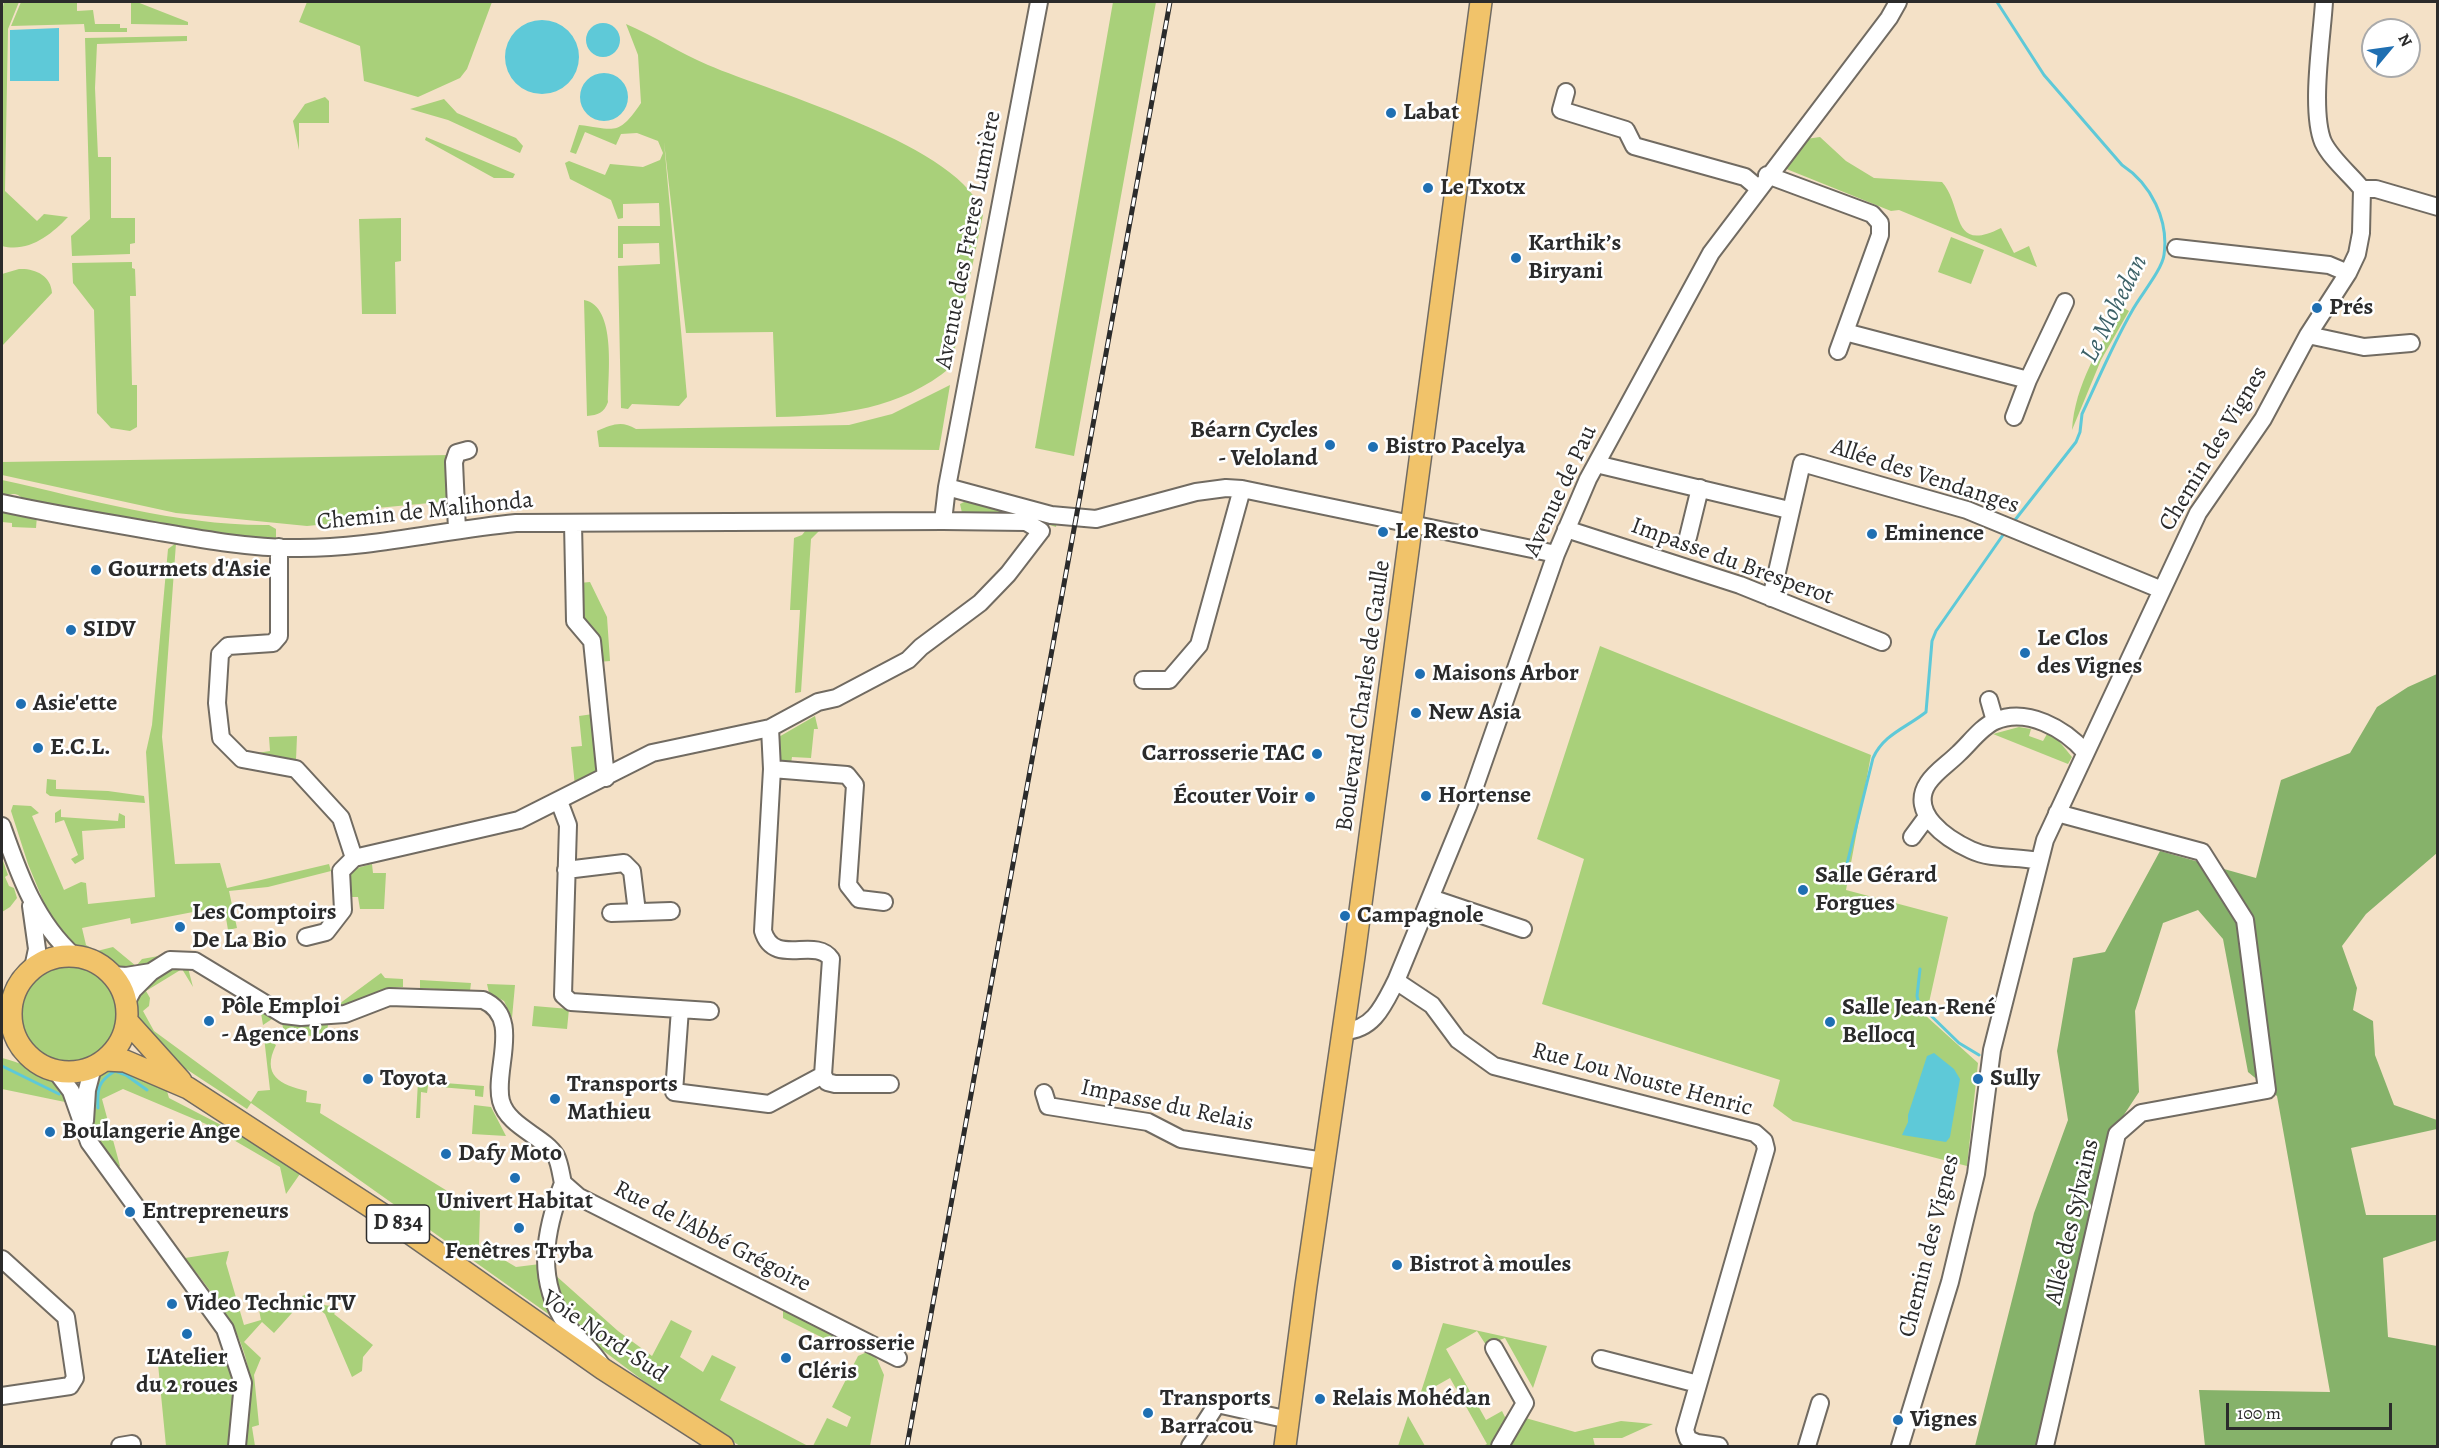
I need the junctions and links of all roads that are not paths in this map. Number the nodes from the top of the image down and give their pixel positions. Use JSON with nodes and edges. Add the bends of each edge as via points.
{"nodes":[{"id":1,"x":1038,"y":2,"type":"edge"},
{"id":2,"x":1481,"y":2,"type":"edge"},
{"id":3,"x":1898,"y":2,"type":"edge"},
{"id":4,"x":2324,"y":2,"type":"edge"},
{"id":5,"x":1566,"y":92,"type":"dead end"},
{"id":6,"x":1762,"y":182,"type":"junction"},
{"id":7,"x":2362,"y":189,"type":"junction"},
{"id":8,"x":2438,"y":207,"type":"edge"},
{"id":9,"x":2176,"y":248,"type":"dead end"},
{"id":10,"x":2348,"y":273,"type":"junction"},
{"id":11,"x":2065,"y":302,"type":"dead end"},
{"id":12,"x":1845,"y":332,"type":"junction"},
{"id":13,"x":2308,"y":335,"type":"junction"},
{"id":14,"x":2411,"y":343,"type":"dead end"},
{"id":15,"x":1838,"y":351,"type":"dead end"},
{"id":16,"x":2028,"y":381,"type":"junction"},
{"id":17,"x":2014,"y":417,"type":"dead end"},
{"id":18,"x":468,"y":450,"type":"dead end"},
{"id":19,"x":1596,"y":464,"type":"junction"},
{"id":20,"x":947,"y":488,"type":"junction"},
{"id":21,"x":1700,"y":488,"type":"junction"},
{"id":22,"x":1242,"y":489,"type":"junction"},
{"id":23,"x":2,"y":503,"type":"edge"},
{"id":24,"x":1789,"y":510,"type":"junction"},
{"id":25,"x":934,"y":521,"type":"junction"},
{"id":26,"x":1413,"y":523,"type":"junction"},
{"id":27,"x":573,"y":524,"type":"junction"},
{"id":28,"x":1566,"y":529,"type":"junction"},
{"id":29,"x":457,"y":530,"type":"junction"},
{"id":30,"x":1688,"y":537,"type":"dead end"},
{"id":31,"x":279,"y":547,"type":"junction"},
{"id":32,"x":1556,"y":554,"type":"junction"},
{"id":33,"x":2162,"y":591,"type":"junction"},
{"id":34,"x":1770,"y":598,"type":"junction"},
{"id":35,"x":1882,"y":642,"type":"dead end"},
{"id":36,"x":1143,"y":680,"type":"dead end"},
{"id":37,"x":1989,"y":700,"type":"dead end"},
{"id":38,"x":1995,"y":721,"type":"junction"},
{"id":39,"x":770,"y":728,"type":"junction"},
{"id":40,"x":2085,"y":752,"type":"junction"},
{"id":41,"x":772,"y":770,"type":"junction"},
{"id":42,"x":606,"y":778,"type":"junction"},
{"id":43,"x":559,"y":801,"type":"junction"},
{"id":44,"x":2056,"y":813,"type":"junction"},
{"id":45,"x":1926,"y":818,"type":"junction"},
{"id":46,"x":2,"y":826,"type":"edge"},
{"id":47,"x":1912,"y":837,"type":"dead end"},
{"id":48,"x":354,"y":858,"type":"junction"},
{"id":49,"x":2038,"y":861,"type":"junction"},
{"id":50,"x":566,"y":870,"type":"junction"},
{"id":51,"x":1431,"y":898,"type":"junction"},
{"id":52,"x":30,"y":899,"type":"junction"},
{"id":53,"x":884,"y":902,"type":"dead end"},
{"id":54,"x":671,"y":911,"type":"dead end"},
{"id":55,"x":637,"y":912,"type":"junction"},
{"id":56,"x":611,"y":913,"type":"dead end"},
{"id":57,"x":1523,"y":928,"type":"dead end"},
{"id":58,"x":306,"y":937,"type":"dead end"},
{"id":59,"x":74,"y":956,"type":"junction"},
{"id":60,"x":151,"y":972,"type":"junction"},
{"id":61,"x":112,"y":975,"type":"junction"},
{"id":62,"x":18,"y":978,"type":"edge"},
{"id":63,"x":1396,"y":981,"type":"junction"},
{"id":64,"x":680,"y":1009,"type":"junction"},
{"id":65,"x":710,"y":1011,"type":"dead end"},
{"id":66,"x":126,"y":1012,"type":"junction"},
{"id":67,"x":7,"y":1019,"type":"edge"},
{"id":68,"x":1344,"y":1031,"type":"junction"},
{"id":69,"x":99,"y":1063,"type":"junction"},
{"id":70,"x":55,"y":1070,"type":"junction"},
{"id":71,"x":823,"y":1075,"type":"junction"},
{"id":72,"x":890,"y":1084,"type":"dead end"},
{"id":73,"x":188,"y":1088,"type":"junction"},
{"id":74,"x":1044,"y":1093,"type":"dead end"},
{"id":75,"x":85,"y":1128,"type":"junction"},
{"id":76,"x":1324,"y":1161,"type":"junction"},
{"id":77,"x":563,"y":1183,"type":"junction"},
{"id":78,"x":2,"y":1259,"type":"edge"},
{"id":79,"x":1494,"y":1348,"type":"dead end"},
{"id":80,"x":898,"y":1358,"type":"dead end"},
{"id":81,"x":1601,"y":1359,"type":"dead end"},
{"id":82,"x":603,"y":1369,"type":"junction"},
{"id":83,"x":1698,"y":1384,"type":"junction"},
{"id":84,"x":2,"y":1396,"type":"edge"},
{"id":85,"x":1820,"y":1402,"type":"dead end"},
{"id":86,"x":1289,"y":1420,"type":"junction"},
{"id":87,"x":237,"y":1446,"type":"edge"},
{"id":88,"x":723,"y":1446,"type":"edge"},
{"id":89,"x":1191,"y":1446,"type":"edge"},
{"id":90,"x":1285,"y":1446,"type":"edge"},
{"id":91,"x":1500,"y":1446,"type":"edge"},
{"id":92,"x":1719,"y":1446,"type":"edge"},
{"id":93,"x":1807,"y":1446,"type":"edge"},
{"id":94,"x":1900,"y":1446,"type":"edge"},
{"id":95,"x":2045,"y":1446,"type":"edge"}],
"edges":[{"from":1,"to":20,"type":"street","name":"Avenue des Frères Lumière"},
{"from":2,"to":26,"type":"main road","name":"Boulevard Charles de Gaulle"},
{"from":3,"to":6,"type":"street","name":"Avenue de Pau"},
{"from":4,"to":7,"type":"street","via":[[2318,81],[2320,123],[2324,142]]},
{"from":5,"to":6,"type":"street","via":[[1561,110],[1626,130],[1634,146]]},
{"from":6,"to":12,"type":"street","via":[[1872,214],[1880,223],[1880,235]]},
{"from":6,"to":19,"type":"street","name":"Avenue de Pau","via":[[1690,288]]},
{"from":7,"to":8,"type":"street","via":[[2376,189]]},
{"from":7,"to":10,"type":"street","name":"Chemin des Vignes","via":[[2361,233]]},
{"from":9,"to":10,"type":"street","via":[[2329,265]]},
{"from":10,"to":13,"type":"street","name":"Chemin des Vignes"},
{"from":11,"to":16,"type":"street"},
{"from":12,"to":15,"type":"street"},
{"from":12,"to":16,"type":"street"},
{"from":13,"to":14,"type":"street","via":[[2364,347]]},
{"from":13,"to":33,"type":"street","name":"Chemin des Vignes","via":[[2263,419],[2198,513]]},
{"from":16,"to":17,"type":"street"},
{"from":18,"to":29,"type":"street","via":[[458,453],[454,462]]},
{"from":19,"to":21,"type":"street"},
{"from":19,"to":28,"type":"street","name":"Avenue de Pau"},
{"from":20,"to":22,"type":"street","via":[[1052,514],[1096,519],[1196,492]]},
{"from":20,"to":25,"type":"street"},
{"from":21,"to":24,"type":"street"},
{"from":21,"to":30,"type":"street"},
{"from":22,"to":26,"type":"street"},
{"from":22,"to":36,"type":"street","via":[[1199,645],[1169,680]]},
{"from":23,"to":31,"type":"street","name":"Chemin de Malihonda","via":[[174,535]]},
{"from":24,"to":33,"type":"street","name":"Allée des Vendanges","via":[[1802,463],[1966,510]]},
{"from":24,"to":34,"type":"street"},
{"from":25,"to":27,"type":"street","name":"Chemin de Malihonda"},
{"from":25,"to":39,"type":"street","name":"Chemin de Malihonda","via":[[1026,522],[1041,531],[980,603],[908,660]]},
{"from":26,"to":32,"type":"street"},
{"from":26,"to":68,"type":"main road","name":"Boulevard Charles de Gaulle"},
{"from":27,"to":29,"type":"street","name":"Chemin de Malihonda","via":[[516,523]]},
{"from":27,"to":42,"type":"street","via":[[574,621],[591,640]]},
{"from":28,"to":32,"type":"street","name":"Avenue de Pau"},
{"from":28,"to":34,"type":"street","name":"Impasse du Bresperot"},
{"from":29,"to":31,"type":"street","name":"Chemin de Malihonda","via":[[402,540]]},
{"from":31,"to":48,"type":"street","via":[[279,636],[273,643],[228,646],[220,654],[217,703],[221,738],[242,759],[296,769],[341,818]]},
{"from":32,"to":51,"type":"street","name":"Avenue de Pau","via":[[1468,806]]},
{"from":33,"to":40,"type":"street","name":"Chemin des Vignes"},
{"from":34,"to":35,"type":"street","name":"Impasse du Bresperot"},
{"from":37,"to":38,"type":"street"},
{"from":38,"to":40,"type":"street","via":[[2027,718],[2046,722]]},
{"from":38,"to":45,"type":"street","via":[[1926,785],[1922,802]]},
{"from":39,"to":41,"type":"street"},
{"from":39,"to":42,"type":"street","via":[[652,753]]},
{"from":40,"to":44,"type":"street","name":"Chemin des Vignes"},
{"from":41,"to":53,"type":"street","via":[[851,778],[855,785],[848,885],[859,899]]},
{"from":41,"to":71,"type":"street","via":[[763,931],[770,945],[778,949],[821,951],[831,959]]},
{"from":42,"to":43,"type":"street"},
{"from":43,"to":48,"type":"street","via":[[519,820]]},
{"from":43,"to":50,"type":"street","via":[[568,825]]},
{"from":44,"to":49,"type":"street","name":"Chemin des Vignes"},
{"from":44,"to":95,"type":"street","name":"Allée des Sylvains","via":[[2202,852],[2245,920],[2267,1090],[2141,1113],[2117,1134]]},
{"from":45,"to":47,"type":"street"},
{"from":45,"to":49,"type":"street","via":[[1970,850]]},
{"from":46,"to":52,"type":"street"},
{"from":48,"to":58,"type":"street","via":[[340,872],[343,910],[326,932]]},
{"from":49,"to":94,"type":"street","name":"Chemin des Vignes","via":[[1992,1050],[1976,1174],[1950,1282]]},
{"from":50,"to":55,"type":"street","via":[[624,863],[632,871]]},
{"from":50,"to":64,"type":"street","via":[[562,995],[571,1002]]},
{"from":51,"to":57,"type":"street"},
{"from":51,"to":63,"type":"street","name":"Avenue de Pau"},
{"from":52,"to":59,"type":"street","via":[[55,938]]},
{"from":52,"to":62,"type":"street","via":[[37,949]]},
{"from":54,"to":55,"type":"street"},
{"from":55,"to":56,"type":"street"},
{"from":59,"to":61,"type":"main road","via":[[101,965]]},
{"from":59,"to":62,"type":"main road","via":[[52,958]]},
{"from":60,"to":61,"type":"street"},
{"from":60,"to":66,"type":"street","via":[[133,990]]},
{"from":60,"to":77,"type":"street","via":[[170,960],[195,961],[284,1015],[301,1017],[345,1014],[389,997],[490,1003],[504,1020],[501,1100],[510,1117],[556,1156]]},
{"from":61,"to":66,"type":"main road","via":[[121,988]]},
{"from":62,"to":67,"type":"main road"},
{"from":63,"to":68,"type":"street","name":"Avenue de Pau","via":[[1368,1024]]},
{"from":63,"to":83,"type":"street","name":"Rue Lou Nouste Henric","via":[[1432,1005],[1458,1040],[1494,1066],[1755,1133],[1764,1141],[1766,1149]]},
{"from":64,"to":65,"type":"street"},
{"from":64,"to":71,"type":"street","via":[[674,1092],[769,1104]]},
{"from":66,"to":69,"type":"main road","via":[[123,1035]]},
{"from":66,"to":73,"type":"main road","name":"Voie Nord-Sud","number":"D 834"},
{"from":67,"to":70,"type":"main road","via":[[22,1048],[37,1062]]},
{"from":68,"to":76,"type":"main road","name":"Boulevard Charles de Gaulle"},
{"from":69,"to":70,"type":"main road","via":[[74,1071]]},
{"from":69,"to":73,"type":"main road","name":"Voie Nord-Sud","number":"D 834","via":[[125,1061]]},
{"from":69,"to":75,"type":"street","via":[[87,1090]]},
{"from":70,"to":75,"type":"street","via":[[71,1091]]},
{"from":71,"to":72,"type":"street","via":[[827,1082],[835,1084]]},
{"from":73,"to":82,"type":"main road","name":"Voie Nord-Sud","number":"D 834","via":[[391,1220]]},
{"from":74,"to":76,"type":"street","name":"Impasse du Relais","via":[[1048,1106],[1148,1122],[1181,1139]]},
{"from":75,"to":87,"type":"street","via":[[89,1142],[225,1329],[243,1383]]},
{"from":76,"to":86,"type":"main road","name":"Boulevard Charles de Gaulle"},
{"from":77,"to":80,"type":"street","name":"Rue de l'Abbé Grégoire","via":[[579,1197]]},
{"from":77,"to":82,"type":"street","via":[[546,1239],[549,1285],[566,1324],[592,1349]]},
{"from":78,"to":84,"type":"street","via":[[66,1317],[75,1378],[70,1386]]},
{"from":79,"to":91,"type":"street","via":[[1526,1403]]},
{"from":81,"to":83,"type":"street"},
{"from":82,"to":88,"type":"main road","name":"Voie Nord-Sud","number":"D 834"},
{"from":83,"to":92,"type":"street","name":"Rue Lou Nouste Henric","via":[[1685,1430],[1688,1439]]},
{"from":85,"to":93,"type":"street"},
{"from":86,"to":89,"type":"street","via":[[1216,1404]]},
{"from":86,"to":90,"type":"main road","name":"Boulevard Charles de Gaulle"}]}
